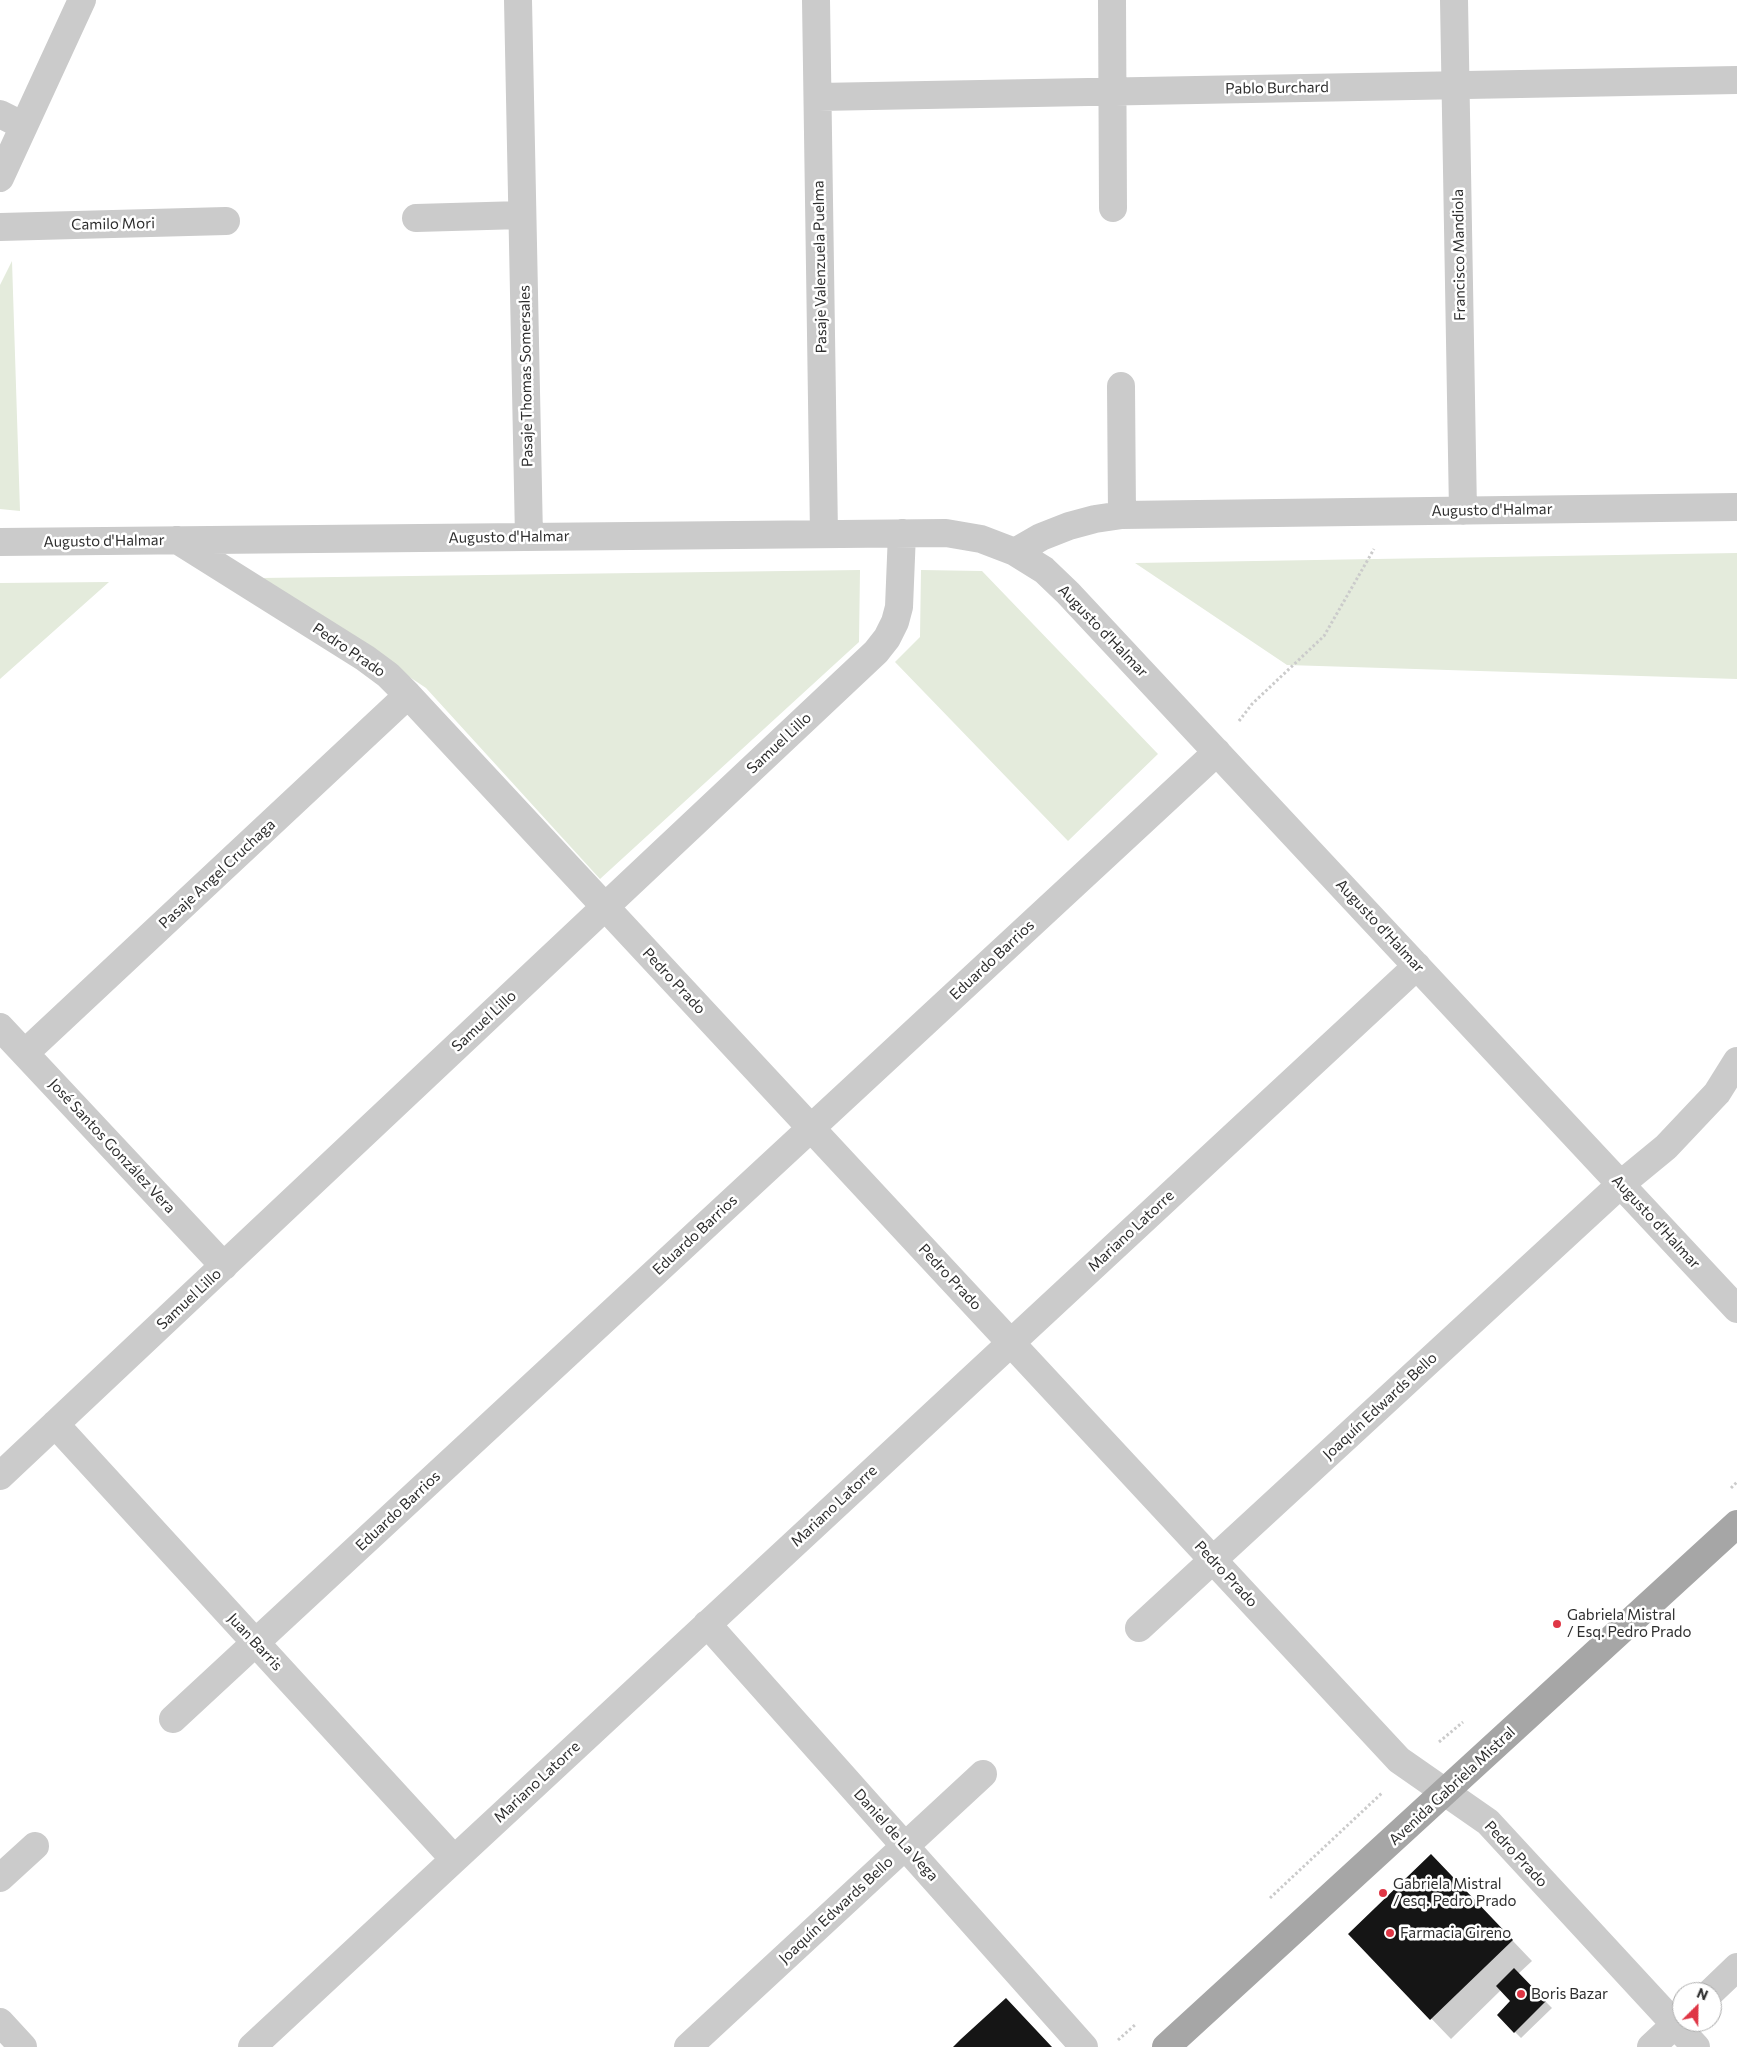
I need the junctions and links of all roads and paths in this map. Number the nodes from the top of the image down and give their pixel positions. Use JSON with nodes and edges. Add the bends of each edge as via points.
{"nodes":[{"id":1,"x":82,"y":0,"type":"edge"},
{"id":2,"x":518,"y":0,"type":"edge"},
{"id":3,"x":816,"y":0,"type":"edge"},
{"id":4,"x":1112,"y":0,"type":"edge"},
{"id":5,"x":1454,"y":0,"type":"edge"},
{"id":6,"x":1737,"y":80,"type":"edge"},
{"id":7,"x":1456,"y":86,"type":"junction"},
{"id":8,"x":1112,"y":91,"type":"junction"},
{"id":9,"x":818,"y":97,"type":"junction"},
{"id":10,"x":0,"y":114,"type":"edge"},
{"id":11,"x":24,"y":126,"type":"junction"},
{"id":12,"x":0,"y":178,"type":"edge"},
{"id":13,"x":1114,"y":208,"type":"dead end"},
{"id":14,"x":522,"y":215,"type":"junction"},
{"id":15,"x":416,"y":218,"type":"dead end"},
{"id":16,"x":226,"y":221,"type":"dead end"},
{"id":17,"x":0,"y":227,"type":"edge"},
{"id":18,"x":1121,"y":386,"type":"dead end"},
{"id":19,"x":1737,"y":507,"type":"edge"},
{"id":20,"x":1395,"y":511,"type":"junction"},
{"id":21,"x":1463,"y":511,"type":"junction"},
{"id":22,"x":1122,"y":515,"type":"junction"},
{"id":23,"x":902,"y":533,"type":"junction"},
{"id":24,"x":824,"y":534,"type":"junction"},
{"id":25,"x":529,"y":537,"type":"junction"},
{"id":26,"x":178,"y":540,"type":"junction"},
{"id":27,"x":0,"y":542,"type":"edge"},
{"id":28,"x":1015,"y":552,"type":"junction"},
{"id":29,"x":408,"y":695,"type":"junction"},
{"id":30,"x":1217,"y":752,"type":"junction"},
{"id":31,"x":605,"y":906,"type":"junction"},
{"id":32,"x":1417,"y":966,"type":"junction"},
{"id":33,"x":0,"y":1026,"type":"edge"},
{"id":34,"x":25,"y":1054,"type":"junction"},
{"id":35,"x":1737,"y":1061,"type":"edge"},
{"id":36,"x":810,"y":1127,"type":"junction"},
{"id":37,"x":1621,"y":1184,"type":"junction"},
{"id":38,"x":224,"y":1266,"type":"junction"},
{"id":39,"x":1737,"y":1308,"type":"edge"},
{"id":40,"x":1011,"y":1342,"type":"junction"},
{"id":41,"x":55,"y":1424,"type":"junction"},
{"id":42,"x":0,"y":1476,"type":"edge"},
{"id":43,"x":1737,"y":1524,"type":"edge"},
{"id":44,"x":1213,"y":1560,"type":"junction"},
{"id":45,"x":707,"y":1624,"type":"junction"},
{"id":46,"x":1139,"y":1628,"type":"dead end"},
{"id":47,"x":256,"y":1643,"type":"junction"},
{"id":48,"x":173,"y":1719,"type":"dead end"},
{"id":49,"x":984,"y":1774,"type":"dead end"},
{"id":50,"x":1445,"y":1792,"type":"junction"},
{"id":51,"x":35,"y":1846,"type":"dead end"},
{"id":52,"x":905,"y":1846,"type":"junction"},
{"id":53,"x":454,"y":1859,"type":"junction"},
{"id":54,"x":0,"y":1878,"type":"edge"},
{"id":55,"x":1737,"y":1967,"type":"edge"},
{"id":56,"x":1721,"y":1982,"type":"edge"},
{"id":57,"x":1672,"y":2016,"type":"edge"},
{"id":58,"x":0,"y":2022,"type":"edge"},
{"id":59,"x":1672,"y":2028,"type":"edge"},
{"id":60,"x":1685,"y":2032,"type":"edge"},
{"id":61,"x":23,"y":2047,"type":"edge"},
{"id":62,"x":252,"y":2047,"type":"edge"},
{"id":63,"x":688,"y":2047,"type":"edge"},
{"id":64,"x":1084,"y":2047,"type":"edge"},
{"id":65,"x":1166,"y":2047,"type":"edge"},
{"id":66,"x":1651,"y":2047,"type":"edge"},
{"id":67,"x":1696,"y":2047,"type":"edge"}],
"edges":[{"from":1,"to":11,"type":"street"},
{"from":2,"to":14,"type":"street","name":"Pasaje Thomas Somersales"},
{"from":3,"to":9,"type":"street","name":"Pasaje Valenzuela Puelma"},
{"from":4,"to":8,"type":"street"},
{"from":5,"to":7,"type":"street","name":"Francisco Mandiola"},
{"from":6,"to":7,"type":"street","name":"Pablo Burchard"},
{"from":7,"to":8,"type":"street","name":"Pablo Burchard"},
{"from":7,"to":21,"type":"street","name":"Francisco Mandiola"},
{"from":8,"to":9,"type":"street","name":"Pablo Burchard"},
{"from":8,"to":13,"type":"street"},
{"from":9,"to":24,"type":"street","name":"Pasaje Valenzuela Puelma"},
{"from":10,"to":11,"type":"street"},
{"from":11,"to":12,"type":"street"},
{"from":14,"to":15,"type":"street"},
{"from":14,"to":25,"type":"street","name":"Pasaje Thomas Somersales"},
{"from":16,"to":17,"type":"street","name":"Camilo Mori"},
{"from":18,"to":22,"type":"street"},
{"from":19,"to":21,"type":"street","name":"Augusto d'Halmar"},
{"from":20,"to":21,"type":"street","name":"Augusto d'Halmar"},
{"from":20,"to":22,"type":"street","name":"Augusto d'Halmar"},
{"from":20,"to":30,"type":"path","via":[[1324,636],[1252,704]]},
{"from":22,"to":28,"type":"street","name":"Augusto d'Halmar","via":[[1070,526]]},
{"from":23,"to":24,"type":"street","name":"Augusto d'Halmar"},
{"from":23,"to":28,"type":"street","name":"Augusto d'Halmar","via":[[946,533],[982,539]]},
{"from":23,"to":31,"type":"street","name":"Samuel Lillo","via":[[899,607],[895,622],[881,645]]},
{"from":24,"to":25,"type":"street","name":"Augusto d'Halmar"},
{"from":25,"to":26,"type":"street","name":"Augusto d'Halmar"},
{"from":26,"to":27,"type":"street","name":"Augusto d'Halmar"},
{"from":26,"to":29,"type":"street","name":"Pedro Prado","via":[[365,658]]},
{"from":28,"to":30,"type":"street","name":"Augusto d'Halmar","via":[[1044,570],[1068,593]]},
{"from":29,"to":31,"type":"street","name":"Pedro Prado"},
{"from":29,"to":34,"type":"street","name":"Pasaje Angel Cruchaga"},
{"from":30,"to":32,"type":"street","name":"Augusto d'Halmar"},
{"from":30,"to":36,"type":"street","name":"Eduardo Barrios"},
{"from":31,"to":36,"type":"street","name":"Pedro Prado"},
{"from":31,"to":38,"type":"street","name":"Samuel Lillo"},
{"from":32,"to":37,"type":"street","name":"Augusto d'Halmar"},
{"from":32,"to":40,"type":"street","name":"Mariano Latorre"},
{"from":33,"to":34,"type":"street","name":"José Santos González Vera"},
{"from":34,"to":38,"type":"street","name":"José Santos González Vera"},
{"from":35,"to":37,"type":"street","name":"Joaquín Edwards Bello","via":[[1717,1093],[1666,1148]]},
{"from":36,"to":40,"type":"street","name":"Pedro Prado"},
{"from":36,"to":47,"type":"street","name":"Eduardo Barrios"},
{"from":37,"to":39,"type":"street","name":"Augusto d'Halmar"},
{"from":37,"to":44,"type":"street","name":"Joaquín Edwards Bello"},
{"from":38,"to":41,"type":"street","name":"Samuel Lillo"},
{"from":40,"to":44,"type":"street","name":"Pedro Prado"},
{"from":40,"to":45,"type":"street","name":"Mariano Latorre"},
{"from":41,"to":42,"type":"street","name":"Samuel Lillo"},
{"from":41,"to":47,"type":"street","name":"Juan Barris"},
{"from":43,"to":50,"type":"main road","name":"Avenida Gabriela Mistral"},
{"from":44,"to":46,"type":"street","name":"Joaquín Edwards Bello"},
{"from":44,"to":50,"type":"street","name":"Pedro Prado","via":[[1399,1760]]},
{"from":45,"to":52,"type":"street","name":"Daniel de La Vega"},
{"from":45,"to":53,"type":"street","name":"Mariano Latorre"},
{"from":47,"to":48,"type":"street","name":"Eduardo Barrios"},
{"from":47,"to":53,"type":"street","name":"Juan Barris"},
{"from":49,"to":52,"type":"street","name":"Joaquín Edwards Bello"},
{"from":50,"to":57,"type":"street","name":"Pedro Prado","via":[[1488,1822]]},
{"from":50,"to":65,"type":"main road","name":"Avenida Gabriela Mistral"},
{"from":51,"to":54,"type":"street"},
{"from":52,"to":63,"type":"street","name":"Joaquín Edwards Bello"},
{"from":52,"to":64,"type":"street","name":"Daniel de La Vega"},
{"from":53,"to":62,"type":"street","name":"Mariano Latorre"},
{"from":55,"to":56,"type":"street"},
{"from":58,"to":61,"type":"street"},
{"from":59,"to":66,"type":"street"},
{"from":60,"to":67,"type":"street","name":"Pedro Prado"}]}
